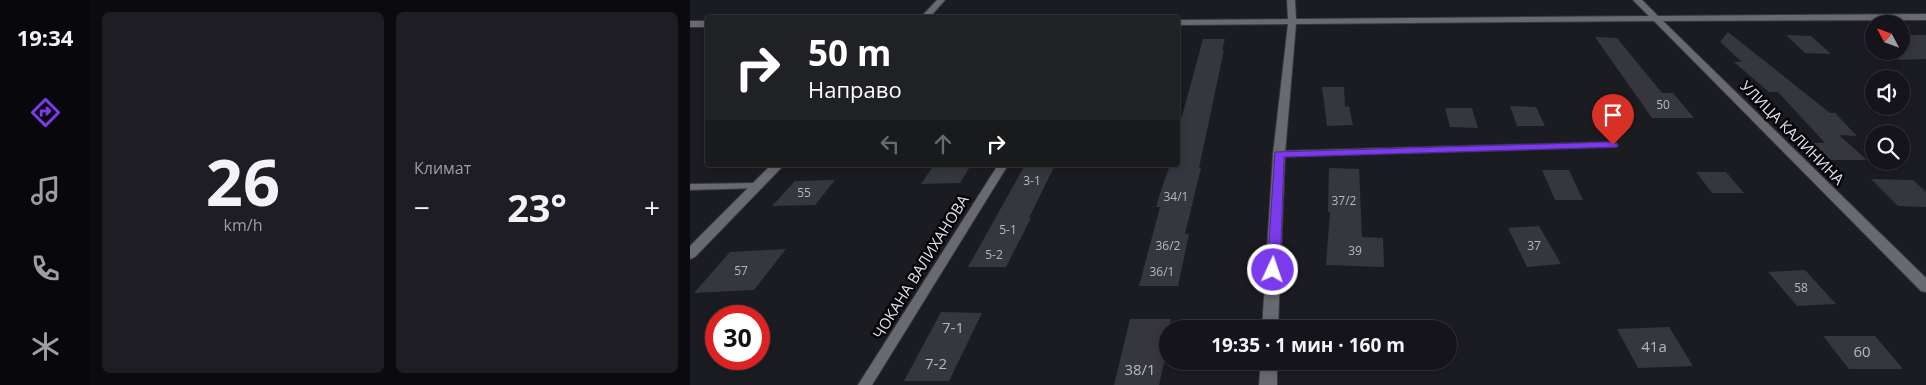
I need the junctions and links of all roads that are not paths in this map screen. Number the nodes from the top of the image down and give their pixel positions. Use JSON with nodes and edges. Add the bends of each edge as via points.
{"nodes":[{"id":1,"x":941,"y":0,"type":"edge"},
{"id":2,"x":1291,"y":0,"type":"edge"},
{"id":3,"x":1637,"y":0,"type":"edge"},
{"id":4,"x":927,"y":15,"type":"edge"},
{"id":5,"x":1926,"y":18,"type":"edge"},
{"id":6,"x":1655,"y":20,"type":"junction"},
{"id":7,"x":1180,"y":22,"type":"edge"},
{"id":8,"x":1292,"y":22,"type":"junction"},
{"id":9,"x":690,"y":24,"type":"edge"},
{"id":10,"x":705,"y":24,"type":"edge"},
{"id":11,"x":1613,"y":145,"type":"dead end"},
{"id":12,"x":1279,"y":154,"type":"junction"},
{"id":13,"x":776,"y":167,"type":"edge"},
{"id":14,"x":1003,"y":167,"type":"edge"},
{"id":15,"x":757,"y":186,"type":"junction"},
{"id":16,"x":690,"y":187,"type":"edge"},
{"id":17,"x":690,"y":254,"type":"edge"},
{"id":18,"x":1926,"y":287,"type":"edge"},
{"id":19,"x":1270,"y":320,"type":"edge"},
{"id":20,"x":1269,"y":370,"type":"edge"},
{"id":21,"x":865,"y":385,"type":"edge"},
{"id":22,"x":1268,"y":385,"type":"edge"}],
"edges":[{"from":1,"to":4,"type":"street"},
{"from":2,"to":8,"type":"street"},
{"from":3,"to":6,"type":"street","name":"УЛИЦА КАЛИНИНА"},
{"from":5,"to":6,"type":"street"},
{"from":6,"to":8,"type":"street"},
{"from":6,"to":18,"type":"street","name":"УЛИЦА КАЛИНИНА"},
{"from":7,"to":8,"type":"street"},
{"from":8,"to":12,"type":"street"},
{"from":9,"to":10,"type":"street"},
{"from":11,"to":12,"type":"lane"},
{"from":12,"to":19,"type":"street"},
{"from":13,"to":15,"type":"street"},
{"from":14,"to":21,"type":"lane","name":"ЧОКАНА ВАЛИХАНОВА"},
{"from":15,"to":16,"type":"lane"},
{"from":15,"to":17,"type":"street"},
{"from":20,"to":22,"type":"street"}]}
